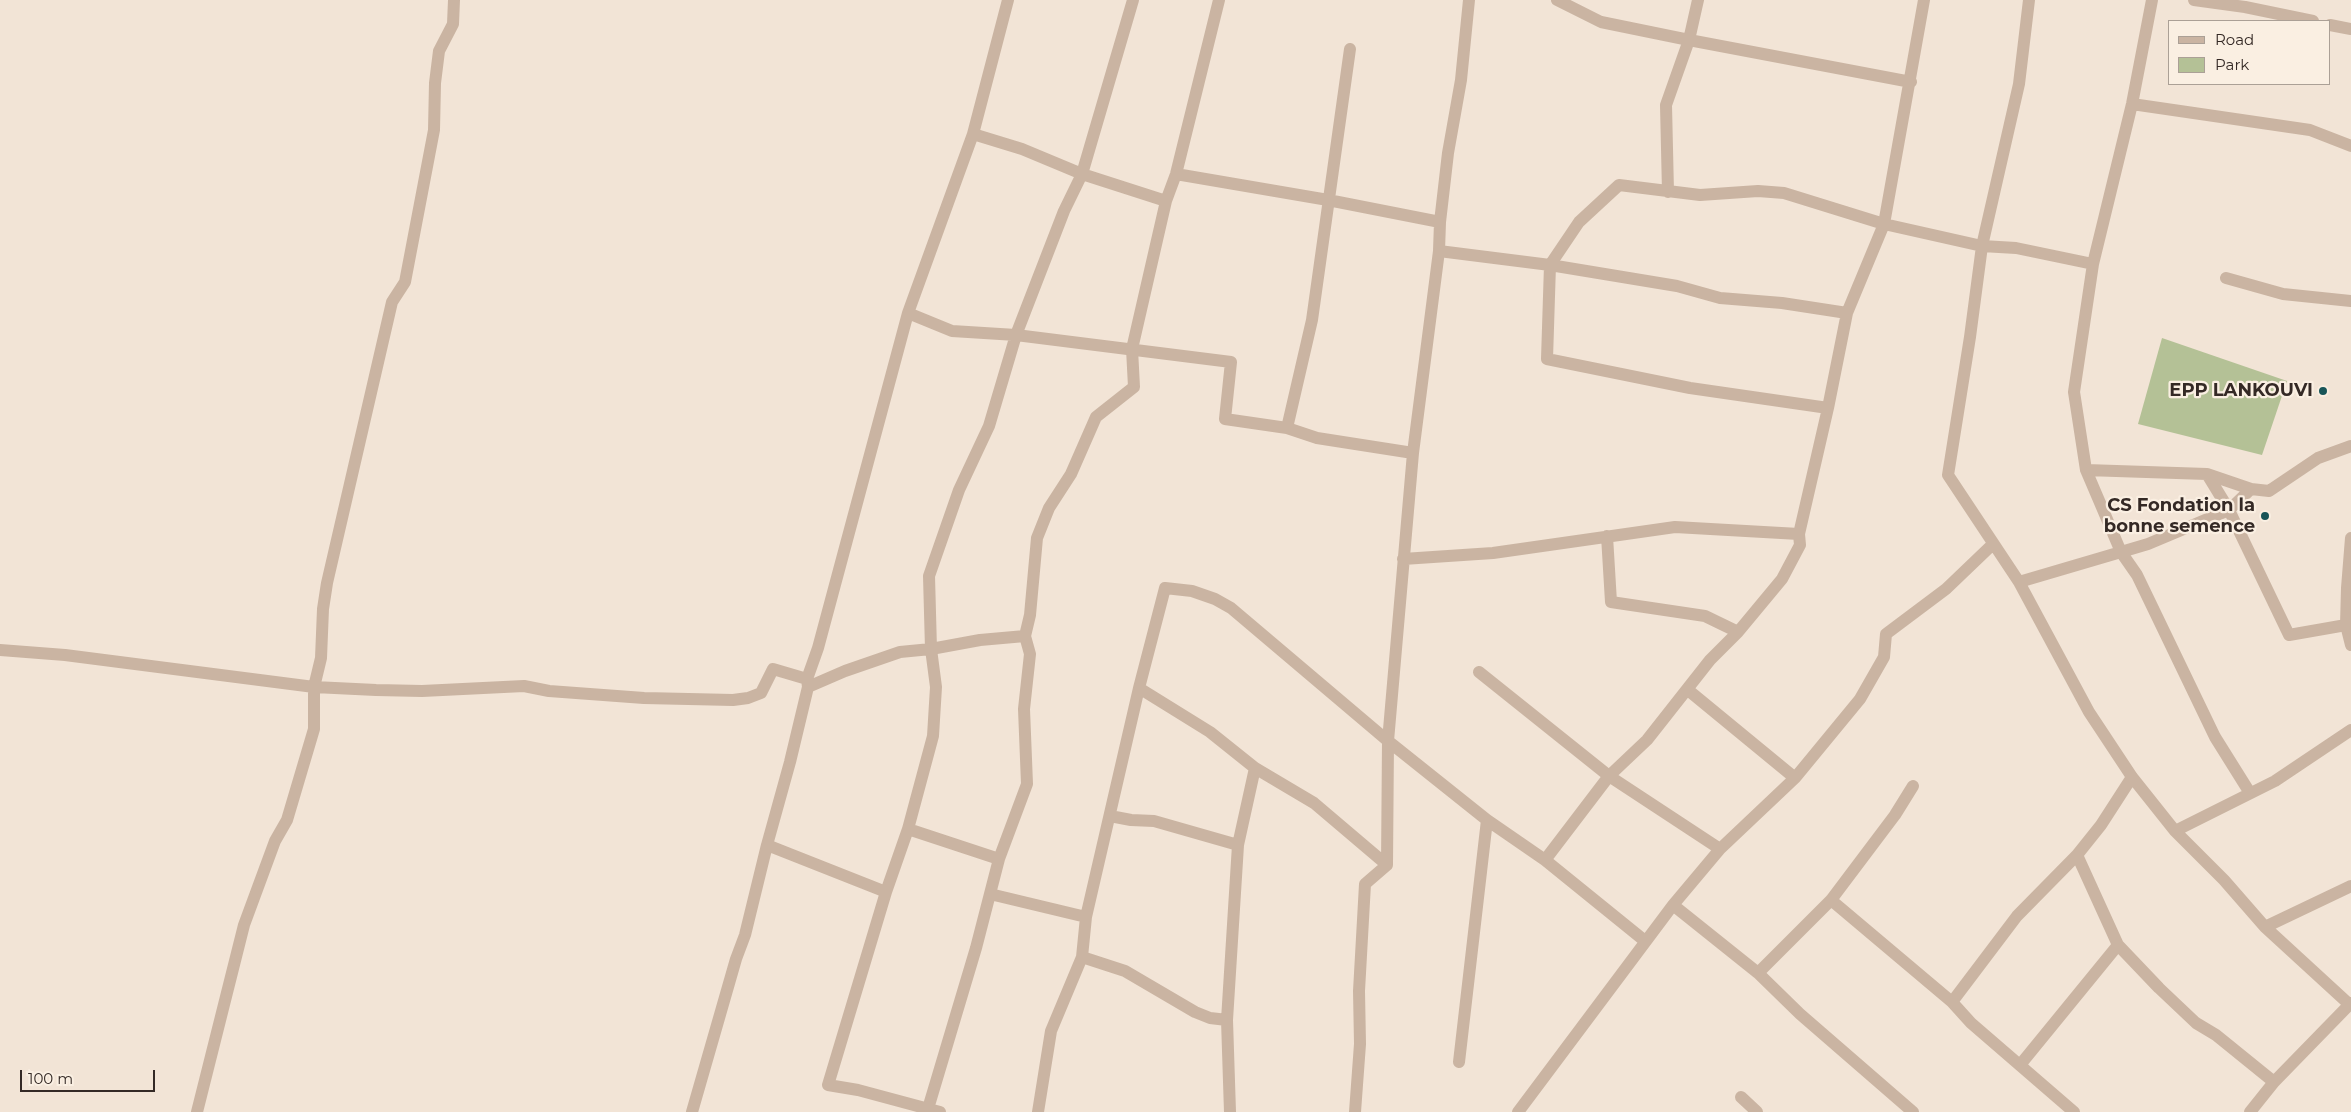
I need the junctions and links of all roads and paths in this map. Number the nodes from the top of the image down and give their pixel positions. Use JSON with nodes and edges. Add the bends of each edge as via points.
{"nodes":[{"id":1,"x":454,"y":0,"type":"edge"},
{"id":2,"x":1008,"y":0,"type":"edge"},
{"id":3,"x":1133,"y":0,"type":"edge"},
{"id":4,"x":1219,"y":0,"type":"edge"},
{"id":5,"x":1469,"y":0,"type":"edge"},
{"id":6,"x":1557,"y":0,"type":"edge"},
{"id":7,"x":1698,"y":0,"type":"edge"},
{"id":8,"x":1924,"y":0,"type":"edge"},
{"id":9,"x":2028,"y":0,"type":"edge"},
{"id":10,"x":2152,"y":0,"type":"edge"},
{"id":11,"x":2194,"y":0,"type":"edge"},
{"id":12,"x":2246,"y":3,"type":"edge"},
{"id":13,"x":2309,"y":20,"type":"edge"},
{"id":14,"x":2331,"y":25,"type":"edge"},
{"id":15,"x":2351,"y":30,"type":"edge"},
{"id":16,"x":1689,"y":40,"type":"junction"},
{"id":17,"x":1350,"y":49,"type":"dead end"},
{"id":18,"x":1911,"y":82,"type":"junction"},
{"id":19,"x":2132,"y":104,"type":"junction"},
{"id":20,"x":973,"y":134,"type":"junction"},
{"id":21,"x":2351,"y":146,"type":"edge"},
{"id":22,"x":1082,"y":174,"type":"junction"},
{"id":23,"x":1176,"y":174,"type":"junction"},
{"id":24,"x":1668,"y":192,"type":"junction"},
{"id":25,"x":1166,"y":200,"type":"junction"},
{"id":26,"x":1328,"y":200,"type":"junction"},
{"id":27,"x":1440,"y":222,"type":"junction"},
{"id":28,"x":1884,"y":224,"type":"junction"},
{"id":29,"x":1982,"y":246,"type":"junction"},
{"id":30,"x":1439,"y":251,"type":"junction"},
{"id":31,"x":2094,"y":264,"type":"junction"},
{"id":32,"x":1550,"y":265,"type":"junction"},
{"id":33,"x":2226,"y":278,"type":"dead end"},
{"id":34,"x":2351,"y":301,"type":"edge"},
{"id":35,"x":908,"y":313,"type":"junction"},
{"id":36,"x":1847,"y":313,"type":"junction"},
{"id":37,"x":1016,"y":334,"type":"junction"},
{"id":38,"x":1132,"y":350,"type":"junction"},
{"id":39,"x":1828,"y":408,"type":"junction"},
{"id":40,"x":1287,"y":428,"type":"junction"},
{"id":41,"x":2351,"y":446,"type":"edge"},
{"id":42,"x":1413,"y":453,"type":"junction"},
{"id":43,"x":2086,"y":470,"type":"junction"},
{"id":44,"x":2208,"y":474,"type":"junction"},
{"id":45,"x":2251,"y":489,"type":"junction"},
{"id":46,"x":2229,"y":510,"type":"junction"},
{"id":47,"x":1799,"y":534,"type":"junction"},
{"id":48,"x":1607,"y":536,"type":"junction"},
{"id":49,"x":2351,"y":538,"type":"edge"},
{"id":50,"x":1992,"y":544,"type":"junction"},
{"id":51,"x":2121,"y":552,"type":"junction"},
{"id":52,"x":1403,"y":559,"type":"junction"},
{"id":53,"x":2019,"y":582,"type":"junction"},
{"id":54,"x":2346,"y":625,"type":"junction"},
{"id":55,"x":1738,"y":632,"type":"junction"},
{"id":56,"x":1025,"y":636,"type":"junction"},
{"id":57,"x":2351,"y":645,"type":"edge"},
{"id":58,"x":931,"y":649,"type":"junction"},
{"id":59,"x":0,"y":650,"type":"edge"},
{"id":60,"x":1480,"y":672,"type":"dead end"},
{"id":61,"x":808,"y":683,"type":"junction"},
{"id":62,"x":314,"y":687,"type":"junction"},
{"id":63,"x":1139,"y":688,"type":"junction"},
{"id":64,"x":1688,"y":690,"type":"junction"},
{"id":65,"x":2351,"y":730,"type":"edge"},
{"id":66,"x":1388,"y":740,"type":"junction"},
{"id":67,"x":1255,"y":768,"type":"junction"},
{"id":68,"x":1609,"y":776,"type":"junction"},
{"id":69,"x":2132,"y":777,"type":"junction"},
{"id":70,"x":1795,"y":778,"type":"junction"},
{"id":71,"x":1913,"y":786,"type":"dead end"},
{"id":72,"x":2250,"y":793,"type":"junction"},
{"id":73,"x":1110,"y":816,"type":"junction"},
{"id":74,"x":1487,"y":820,"type":"junction"},
{"id":75,"x":908,"y":829,"type":"junction"},
{"id":76,"x":2175,"y":831,"type":"junction"},
{"id":77,"x":767,"y":845,"type":"junction"},
{"id":78,"x":1238,"y":845,"type":"junction"},
{"id":79,"x":1720,"y":849,"type":"junction"},
{"id":80,"x":2076,"y":855,"type":"junction"},
{"id":81,"x":999,"y":859,"type":"junction"},
{"id":82,"x":1545,"y":860,"type":"junction"},
{"id":83,"x":1387,"y":866,"type":"junction"},
{"id":84,"x":2351,"y":886,"type":"edge"},
{"id":85,"x":886,"y":892,"type":"junction"},
{"id":86,"x":990,"y":894,"type":"junction"},
{"id":87,"x":1831,"y":900,"type":"junction"},
{"id":88,"x":1673,"y":905,"type":"junction"},
{"id":89,"x":1086,"y":917,"type":"junction"},
{"id":90,"x":2265,"y":927,"type":"junction"},
{"id":91,"x":1645,"y":941,"type":"junction"},
{"id":92,"x":2118,"y":945,"type":"junction"},
{"id":93,"x":1082,"y":957,"type":"junction"},
{"id":94,"x":1758,"y":973,"type":"junction"},
{"id":95,"x":1952,"y":1002,"type":"junction"},
{"id":96,"x":2350,"y":1003,"type":"edge"},
{"id":97,"x":1227,"y":1020,"type":"junction"},
{"id":98,"x":1459,"y":1062,"type":"dead end"},
{"id":99,"x":2020,"y":1065,"type":"junction"},
{"id":100,"x":2274,"y":1082,"type":"junction"},
{"id":101,"x":1741,"y":1097,"type":"dead end"},
{"id":102,"x":931,"y":1111,"type":"edge"},
{"id":103,"x":197,"y":1112,"type":"edge"},
{"id":104,"x":692,"y":1112,"type":"edge"},
{"id":105,"x":1038,"y":1112,"type":"edge"},
{"id":106,"x":1230,"y":1112,"type":"edge"},
{"id":107,"x":1355,"y":1112,"type":"edge"},
{"id":108,"x":1518,"y":1112,"type":"edge"},
{"id":109,"x":1757,"y":1112,"type":"edge"},
{"id":110,"x":1913,"y":1112,"type":"edge"},
{"id":111,"x":2074,"y":1112,"type":"edge"},
{"id":112,"x":2250,"y":1112,"type":"edge"}],
"edges":[{"from":1,"to":62,"type":"street","via":[[453,24],[439,51],[434,130],[419,217],[405,282],[392,302],[327,583],[321,658]]},
{"from":2,"to":20,"type":"street"},
{"from":3,"to":22,"type":"street"},
{"from":4,"to":23,"type":"street"},
{"from":5,"to":27,"type":"street"},
{"from":6,"to":16,"type":"street","via":[[1601,22]]},
{"from":7,"to":16,"type":"street"},
{"from":8,"to":18,"type":"street"},
{"from":9,"to":29,"type":"street","via":[[2019,84]]},
{"from":10,"to":19,"type":"street"},
{"from":11,"to":12,"type":"street"},
{"from":12,"to":13,"type":"street"},
{"from":14,"to":15,"type":"street"},
{"from":16,"to":18,"type":"street"},
{"from":16,"to":24,"type":"street","via":[[1666,105]]},
{"from":17,"to":26,"type":"street"},
{"from":18,"to":28,"type":"street"},
{"from":19,"to":21,"type":"street","via":[[2310,130]]},
{"from":19,"to":31,"type":"street"},
{"from":20,"to":22,"type":"street","via":[[1022,149]]},
{"from":20,"to":35,"type":"street"},
{"from":22,"to":25,"type":"street"},
{"from":22,"to":37,"type":"street","via":[[1064,211]]},
{"from":23,"to":25,"type":"street"},
{"from":23,"to":26,"type":"street"},
{"from":24,"to":28,"type":"street","via":[[1700,195],[1758,191],[1784,193]]},
{"from":24,"to":32,"type":"street","via":[[1619,185],[1579,222]]},
{"from":25,"to":38,"type":"street"},
{"from":26,"to":27,"type":"street"},
{"from":26,"to":40,"type":"street","via":[[1312,320]]},
{"from":27,"to":30,"type":"street"},
{"from":28,"to":29,"type":"street"},
{"from":28,"to":36,"type":"street"},
{"from":29,"to":31,"type":"street","via":[[2016,248]]},
{"from":29,"to":50,"type":"street","via":[[1948,475]]},
{"from":30,"to":32,"type":"street"},
{"from":30,"to":42,"type":"street"},
{"from":31,"to":43,"type":"street","via":[[2074,392]]},
{"from":32,"to":36,"type":"street","via":[[1677,286],[1720,298]]},
{"from":32,"to":39,"type":"street","via":[[1547,359],[1690,388]]},
{"from":33,"to":34,"type":"street","via":[[2283,294]]},
{"from":35,"to":37,"type":"street","via":[[952,331]]},
{"from":35,"to":61,"type":"street"},
{"from":36,"to":39,"type":"street"},
{"from":37,"to":38,"type":"street"},
{"from":37,"to":58,"type":"street","via":[[989,426],[959,490],[930,576]]},
{"from":38,"to":40,"type":"street","via":[[1231,362],[1224,419]]},
{"from":38,"to":56,"type":"street","via":[[1134,387],[1096,417],[1071,474],[1049,508],[1037,538]]},
{"from":39,"to":47,"type":"street"},
{"from":40,"to":42,"type":"street","via":[[1318,438]]},
{"from":41,"to":45,"type":"street","via":[[2318,458],[2269,491]]},
{"from":42,"to":52,"type":"street"},
{"from":43,"to":44,"type":"street"},
{"from":43,"to":51,"type":"street"},
{"from":44,"to":45,"type":"street"},
{"from":44,"to":46,"type":"street"},
{"from":45,"to":46,"type":"street"},
{"from":46,"to":51,"type":"street"},
{"from":46,"to":54,"type":"street","via":[[2289,635]]},
{"from":47,"to":48,"type":"street","via":[[1675,527]]},
{"from":47,"to":55,"type":"street","via":[[1800,545],[1782,579]]},
{"from":48,"to":52,"type":"street","via":[[1493,553]]},
{"from":48,"to":55,"type":"street","via":[[1611,602],[1705,616]]},
{"from":49,"to":54,"type":"street"},
{"from":50,"to":53,"type":"street"},
{"from":50,"to":70,"type":"street","via":[[1946,589],[1886,634],[1884,657],[1860,698]]},
{"from":51,"to":53,"type":"street"},
{"from":51,"to":72,"type":"street","via":[[2138,575],[2215,737]]},
{"from":52,"to":66,"type":"street"},
{"from":53,"to":69,"type":"street","via":[[2089,712]]},
{"from":54,"to":57,"type":"street"},
{"from":55,"to":64,"type":"street","via":[[1710,660]]},
{"from":56,"to":58,"type":"street"},
{"from":56,"to":81,"type":"street","via":[[1030,654],[1024,709],[1027,784]]},
{"from":58,"to":61,"type":"street","via":[[900,652]]},
{"from":58,"to":75,"type":"street","via":[[936,687],[933,736]]},
{"from":59,"to":62,"type":"street","via":[[65,655]]},
{"from":60,"to":68,"type":"street"},
{"from":61,"to":62,"type":"street","via":[[773,669],[761,693],[733,700],[644,698],[524,686],[422,691]]},
{"from":61,"to":77,"type":"street"},
{"from":62,"to":103,"type":"street","via":[[314,729],[287,820],[275,840],[244,925]]},
{"from":63,"to":66,"type":"street","via":[[1165,588],[1192,591],[1231,608]]},
{"from":63,"to":67,"type":"street","via":[[1210,732]]},
{"from":63,"to":73,"type":"street"},
{"from":64,"to":68,"type":"street","via":[[1647,740]]},
{"from":64,"to":70,"type":"street"},
{"from":65,"to":72,"type":"street","via":[[2275,781]]},
{"from":66,"to":74,"type":"street"},
{"from":66,"to":83,"type":"street"},
{"from":67,"to":78,"type":"street"},
{"from":67,"to":83,"type":"street","via":[[1314,803]]},
{"from":68,"to":79,"type":"street"},
{"from":68,"to":82,"type":"street"},
{"from":69,"to":76,"type":"street"},
{"from":69,"to":80,"type":"street","via":[[2101,825]]},
{"from":70,"to":79,"type":"street"},
{"from":71,"to":87,"type":"street"},
{"from":72,"to":76,"type":"street"},
{"from":73,"to":78,"type":"street","via":[[1154,821]]},
{"from":73,"to":89,"type":"street"},
{"from":74,"to":82,"type":"street"},
{"from":74,"to":98,"type":"street"},
{"from":75,"to":81,"type":"street"},
{"from":75,"to":85,"type":"street"},
{"from":76,"to":90,"type":"street"},
{"from":77,"to":85,"type":"street"},
{"from":77,"to":104,"type":"street","via":[[745,935]]},
{"from":78,"to":97,"type":"street"},
{"from":79,"to":88,"type":"street"},
{"from":80,"to":92,"type":"street"},
{"from":80,"to":95,"type":"street","via":[[2017,916]]},
{"from":81,"to":86,"type":"street"},
{"from":82,"to":91,"type":"street"},
{"from":83,"to":107,"type":"street","via":[[1365,884]]},
{"from":84,"to":90,"type":"street"},
{"from":85,"to":102,"type":"street","via":[[828,1085]]},
{"from":86,"to":89,"type":"street"},
{"from":86,"to":102,"type":"street"},
{"from":87,"to":94,"type":"street"},
{"from":87,"to":95,"type":"street"},
{"from":88,"to":91,"type":"street"},
{"from":88,"to":94,"type":"street"},
{"from":89,"to":93,"type":"street"},
{"from":90,"to":96,"type":"street"},
{"from":91,"to":108,"type":"street"},
{"from":92,"to":99,"type":"street"},
{"from":92,"to":100,"type":"street","via":[[2196,1023]]},
{"from":93,"to":97,"type":"street","via":[[1126,971],[1195,1012]]},
{"from":93,"to":105,"type":"street","via":[[1051,1031]]},
{"from":94,"to":110,"type":"street"},
{"from":95,"to":99,"type":"street"},
{"from":96,"to":100,"type":"street"},
{"from":97,"to":106,"type":"street"},
{"from":99,"to":111,"type":"street"},
{"from":100,"to":112,"type":"street"},
{"from":101,"to":109,"type":"street"}]}
